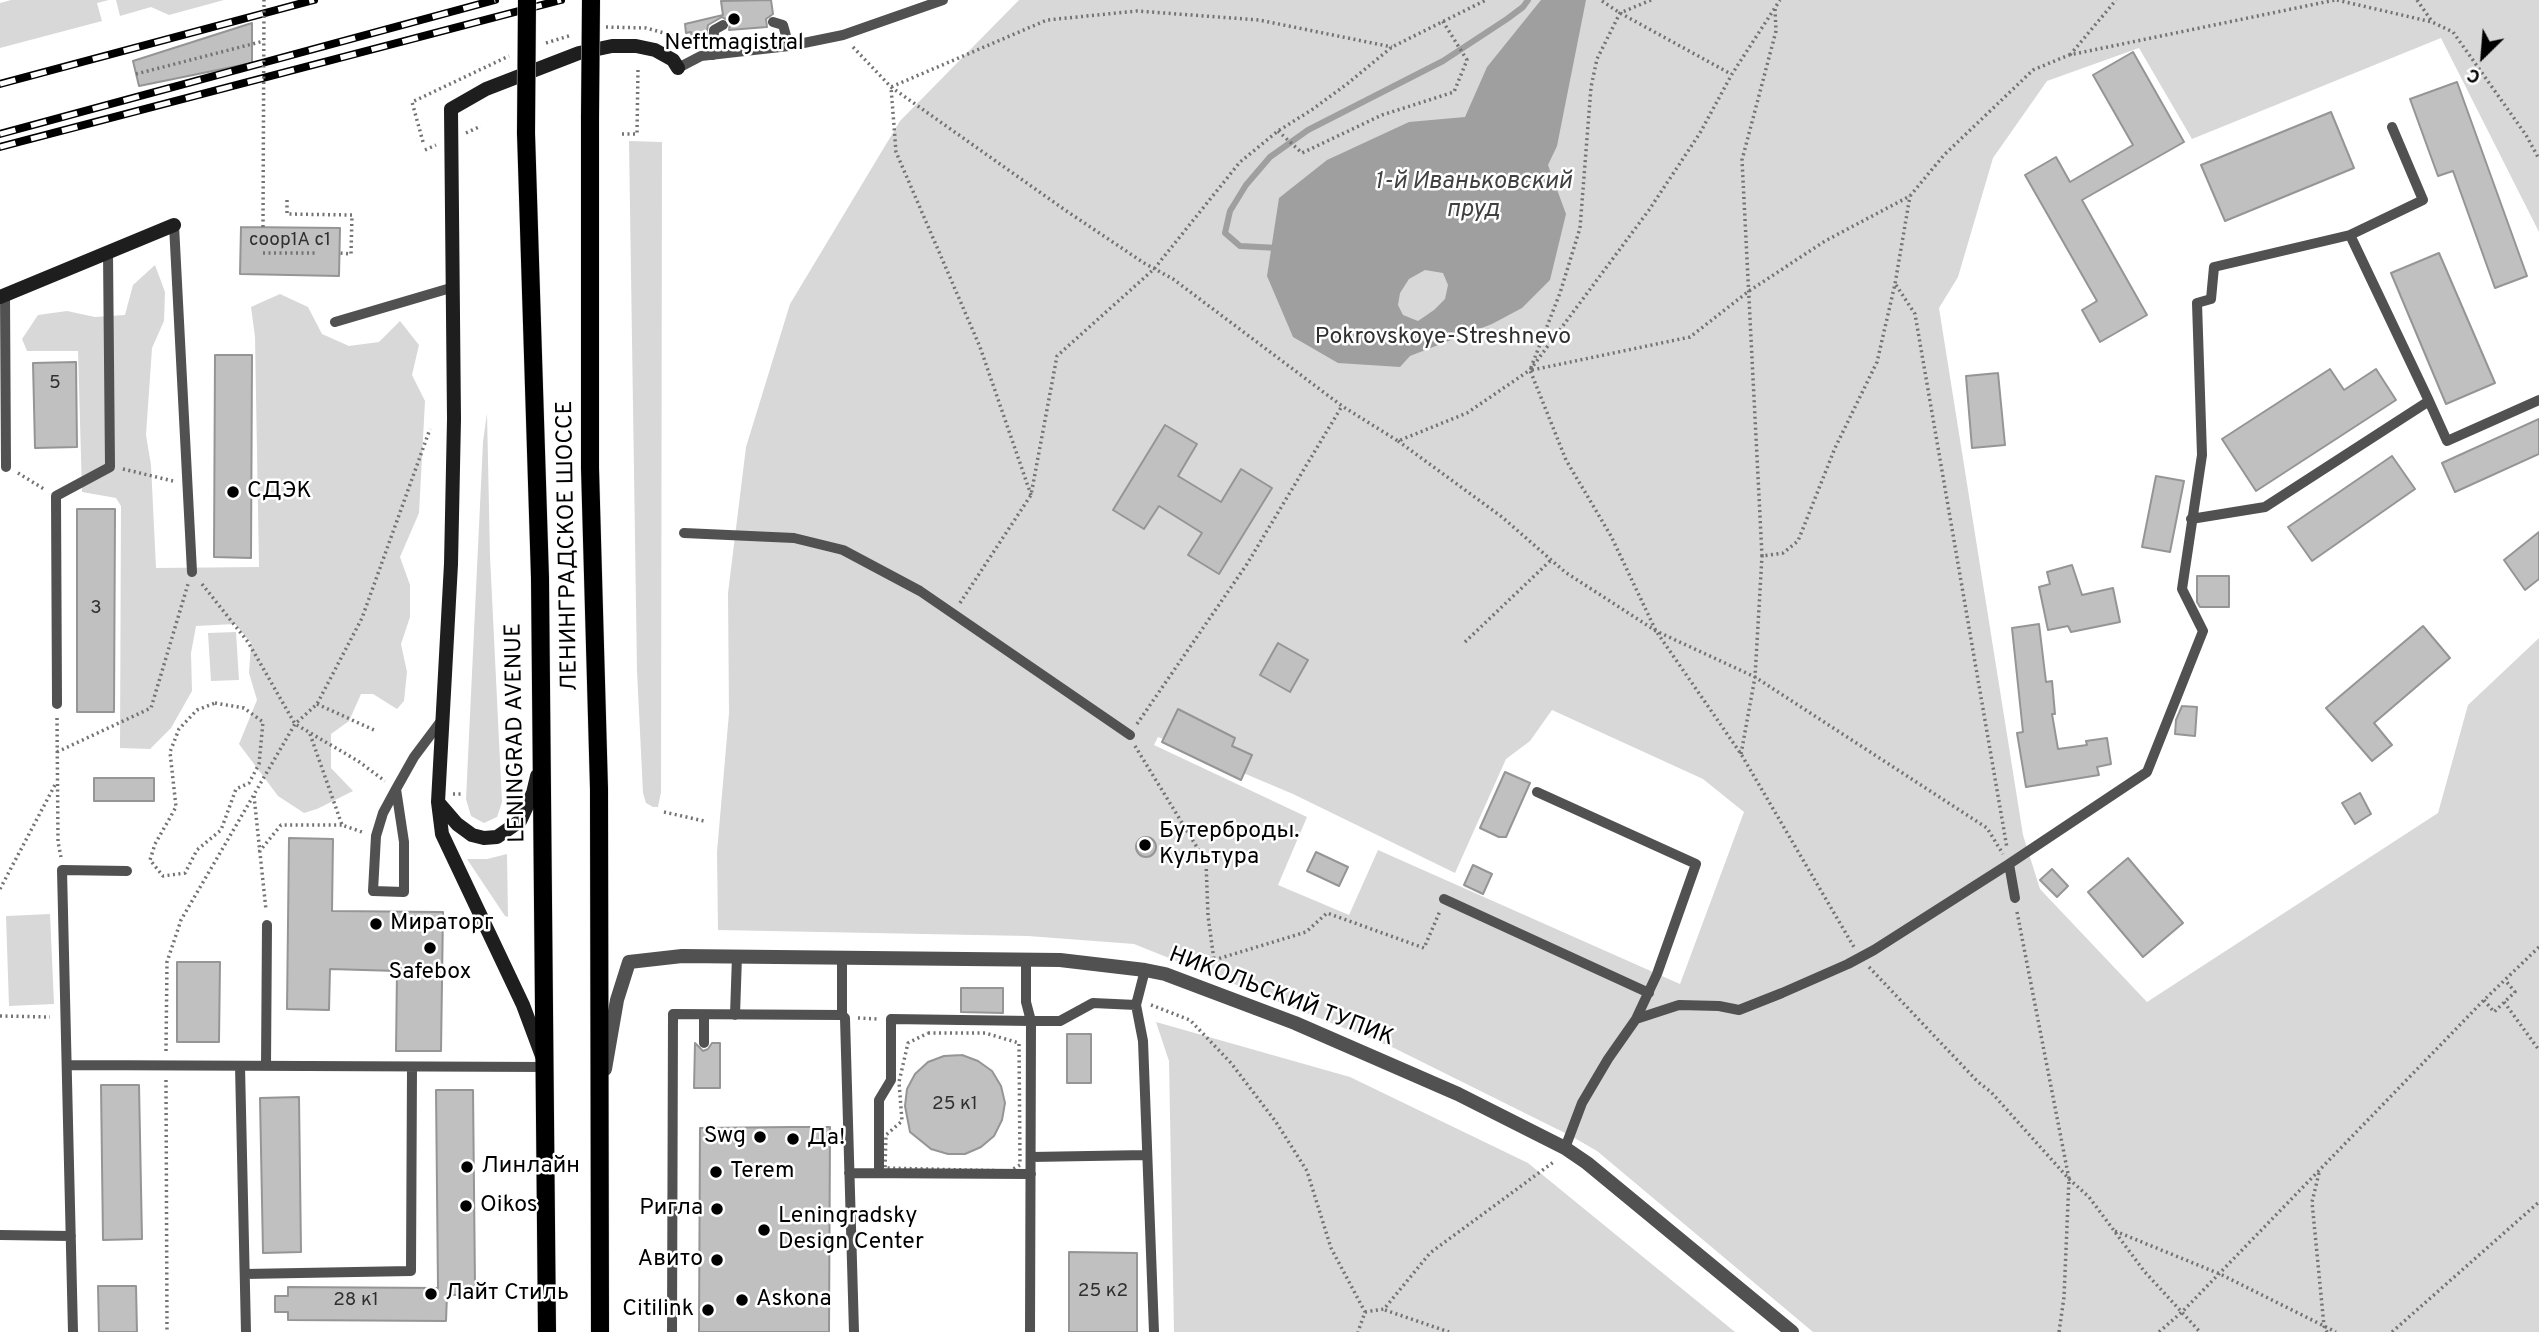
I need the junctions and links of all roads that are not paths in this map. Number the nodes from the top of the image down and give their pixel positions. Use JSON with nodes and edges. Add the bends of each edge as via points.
{"nodes":[{"id":1,"x":527,"y":0,"type":"edge"},
{"id":2,"x":591,"y":0,"type":"edge"},
{"id":3,"x":943,"y":0,"type":"edge"},
{"id":4,"x":773,"y":22,"type":"dead end"},
{"id":5,"x":723,"y":25,"type":"dead end"},
{"id":6,"x":789,"y":46,"type":"junction"},
{"id":7,"x":713,"y":55,"type":"junction"},
{"id":8,"x":678,"y":68,"type":"joint"},
{"id":9,"x":2392,"y":127,"type":"dead end"},
{"id":10,"x":174,"y":225,"type":"joint"},
{"id":11,"x":2350,"y":235,"type":"junction"},
{"id":12,"x":108,"y":253,"type":"junction"},
{"id":13,"x":454,"y":287,"type":"junction"},
{"id":14,"x":3,"y":296,"type":"edge"},
{"id":15,"x":335,"y":322,"type":"dead end"},
{"id":16,"x":2539,"y":400,"type":"edge"},
{"id":17,"x":2429,"y":401,"type":"junction"},
{"id":18,"x":6,"y":467,"type":"road end"},
{"id":19,"x":2191,"y":519,"type":"junction"},
{"id":20,"x":684,"y":533,"type":"dead end"},
{"id":21,"x":192,"y":572,"type":"road end"},
{"id":22,"x":57,"y":704,"type":"road end"},
{"id":23,"x":442,"y":721,"type":"junction"},
{"id":24,"x":1130,"y":735,"type":"road end"},
{"id":25,"x":542,"y":750,"type":"junction"},
{"id":26,"x":396,"y":789,"type":"junction"},
{"id":27,"x":1536,"y":792,"type":"dead end"},
{"id":28,"x":438,"y":802,"type":"junction"},
{"id":29,"x":2009,"y":864,"type":"junction"},
{"id":30,"x":127,"y":871,"type":"dead end"},
{"id":31,"x":2015,"y":898,"type":"road end"},
{"id":32,"x":1444,"y":899,"type":"road end"},
{"id":33,"x":267,"y":925,"type":"road end"},
{"id":34,"x":737,"y":956,"type":"junction"},
{"id":35,"x":842,"y":957,"type":"junction"},
{"id":36,"x":1026,"y":959,"type":"junction"},
{"id":37,"x":1146,"y":970,"type":"junction"},
{"id":38,"x":1649,"y":993,"type":"junction"},
{"id":39,"x":1136,"y":1003,"type":"junction"},
{"id":40,"x":736,"y":1015,"type":"junction"},
{"id":41,"x":704,"y":1016,"type":"junction"},
{"id":42,"x":844,"y":1017,"type":"junction"},
{"id":43,"x":1636,"y":1019,"type":"junction"},
{"id":44,"x":1031,"y":1021,"type":"junction"},
{"id":45,"x":704,"y":1042,"type":"dead end"},
{"id":46,"x":67,"y":1065,"type":"junction"},
{"id":47,"x":240,"y":1066,"type":"junction"},
{"id":48,"x":266,"y":1066,"type":"junction"},
{"id":49,"x":412,"y":1067,"type":"junction"},
{"id":50,"x":546,"y":1067,"type":"junction"},
{"id":51,"x":601,"y":1091,"type":"junction"},
{"id":52,"x":1565,"y":1148,"type":"junction"},
{"id":53,"x":1147,"y":1155,"type":"junction"},
{"id":54,"x":1031,"y":1157,"type":"junction"},
{"id":55,"x":849,"y":1173,"type":"junction"},
{"id":56,"x":879,"y":1173,"type":"junction"},
{"id":57,"x":1031,"y":1174,"type":"junction"},
{"id":58,"x":0,"y":1235,"type":"edge"},
{"id":59,"x":71,"y":1236,"type":"junction"},
{"id":60,"x":245,"y":1274,"type":"junction"},
{"id":61,"x":73,"y":1332,"type":"edge"},
{"id":62,"x":246,"y":1332,"type":"edge"},
{"id":63,"x":547,"y":1332,"type":"edge"},
{"id":64,"x":600,"y":1332,"type":"edge"},
{"id":65,"x":672,"y":1332,"type":"edge"},
{"id":66,"x":854,"y":1332,"type":"edge"},
{"id":67,"x":1030,"y":1332,"type":"edge"},
{"id":68,"x":1154,"y":1332,"type":"edge"},
{"id":69,"x":1792,"y":1332,"type":"edge"}],
"edges":[{"from":1,"to":25,"type":"main road","name":"LENINGRAD AVENUE","bridge":true,"via":[[526,133]]},
{"from":2,"to":51,"type":"main road","name":"ЛЕНИНГРАДСКОЕ ШОССЕ","bridge":true,"via":[[590,468]]},
{"from":3,"to":6,"type":"lane","via":[[843,35]]},
{"from":4,"to":6,"type":"lane","via":[[783,25]]},
{"from":5,"to":7,"type":"lane","via":[[714,30]]},
{"from":6,"to":7,"type":"lane"},
{"from":7,"to":8,"type":"lane"},
{"from":8,"to":13,"type":"street","via":[[655,50],[612,46],[579,53],[486,89],[451,109]]},
{"from":9,"to":11,"type":"lane","via":[[2423,200]]},
{"from":10,"to":12,"type":"street"},
{"from":10,"to":21,"type":"lane"},
{"from":11,"to":17,"type":"lane"},
{"from":11,"to":19,"type":"lane","via":[[2214,267],[2211,299],[2197,303],[2202,455]]},
{"from":12,"to":14,"type":"street"},
{"from":12,"to":22,"type":"lane","via":[[110,467],[56,496]]},
{"from":13,"to":15,"type":"lane"},
{"from":13,"to":23,"type":"street","via":[[451,564]]},
{"from":14,"to":18,"type":"lane"},
{"from":16,"to":17,"type":"lane","via":[[2447,441]]},
{"from":17,"to":19,"type":"lane","via":[[2265,507]]},
{"from":19,"to":29,"type":"lane","via":[[2182,589],[2203,631],[2147,772]]},
{"from":20,"to":24,"type":"lane","via":[[793,538],[843,550],[920,591]]},
{"from":23,"to":26,"type":"lane"},
{"from":23,"to":28,"type":"street"},
{"from":25,"to":28,"type":"street","via":[[533,793],[520,821],[497,837],[472,835]]},
{"from":25,"to":50,"type":"main road","name":"LENINGRAD AVENUE"},
{"from":26,"to":26,"type":"lane","via":[[404,842],[404,892],[373,891],[376,836]]},
{"from":27,"to":38,"type":"lane","via":[[1696,864]]},
{"from":28,"to":50,"type":"street","via":[[442,834],[523,1005]]},
{"from":29,"to":31,"type":"lane"},
{"from":29,"to":43,"type":"lane","via":[[1848,964],[1739,1010],[1679,1005]]},
{"from":30,"to":46,"type":"lane","via":[[62,870]]},
{"from":32,"to":38,"type":"lane"},
{"from":33,"to":48,"type":"lane"},
{"from":34,"to":35,"type":"street","name":"НИКОЛЬСКИЙ ТУПИК"},
{"from":34,"to":40,"type":"lane"},
{"from":34,"to":51,"type":"street","name":"НИКОЛЬСКИЙ ТУПИК","via":[[663,956],[629,962],[617,1000]]},
{"from":35,"to":36,"type":"street","name":"НИКОЛЬСКИЙ ТУПИК"},
{"from":35,"to":42,"type":"lane"},
{"from":36,"to":37,"type":"street","name":"НИКОЛЬСКИЙ ТУПИК"},
{"from":36,"to":44,"type":"lane"},
{"from":37,"to":39,"type":"lane"},
{"from":37,"to":52,"type":"street","name":"НИКОЛЬСКИЙ ТУПИК","via":[[1295,1023],[1458,1094]]},
{"from":38,"to":43,"type":"lane"},
{"from":39,"to":44,"type":"lane","via":[[1093,1003],[1060,1021]]},
{"from":39,"to":53,"type":"lane","via":[[1143,1041]]},
{"from":40,"to":41,"type":"lane"},
{"from":40,"to":42,"type":"lane"},
{"from":41,"to":45,"type":"lane"},
{"from":41,"to":65,"type":"lane","via":[[673,1014]]},
{"from":42,"to":55,"type":"lane"},
{"from":43,"to":52,"type":"lane","via":[[1582,1103]]},
{"from":44,"to":54,"type":"lane"},
{"from":44,"to":56,"type":"lane","via":[[891,1019],[891,1080],[879,1100]]},
{"from":46,"to":47,"type":"lane"},
{"from":46,"to":59,"type":"lane"},
{"from":47,"to":48,"type":"lane"},
{"from":47,"to":60,"type":"lane"},
{"from":48,"to":49,"type":"lane"},
{"from":49,"to":50,"type":"lane"},
{"from":49,"to":60,"type":"lane","via":[[411,1271]]},
{"from":50,"to":63,"type":"main road","name":"LENINGRAD AVENUE"},
{"from":51,"to":64,"type":"main road"},
{"from":52,"to":69,"type":"street","name":"НИКОЛЬСКИЙ ТУПИК"},
{"from":53,"to":54,"type":"lane"},
{"from":53,"to":68,"type":"lane"},
{"from":54,"to":57,"type":"lane"},
{"from":55,"to":56,"type":"lane"},
{"from":55,"to":66,"type":"lane"},
{"from":56,"to":57,"type":"lane"},
{"from":57,"to":67,"type":"lane"},
{"from":58,"to":59,"type":"lane"},
{"from":59,"to":61,"type":"lane"},
{"from":60,"to":62,"type":"lane"}]}
